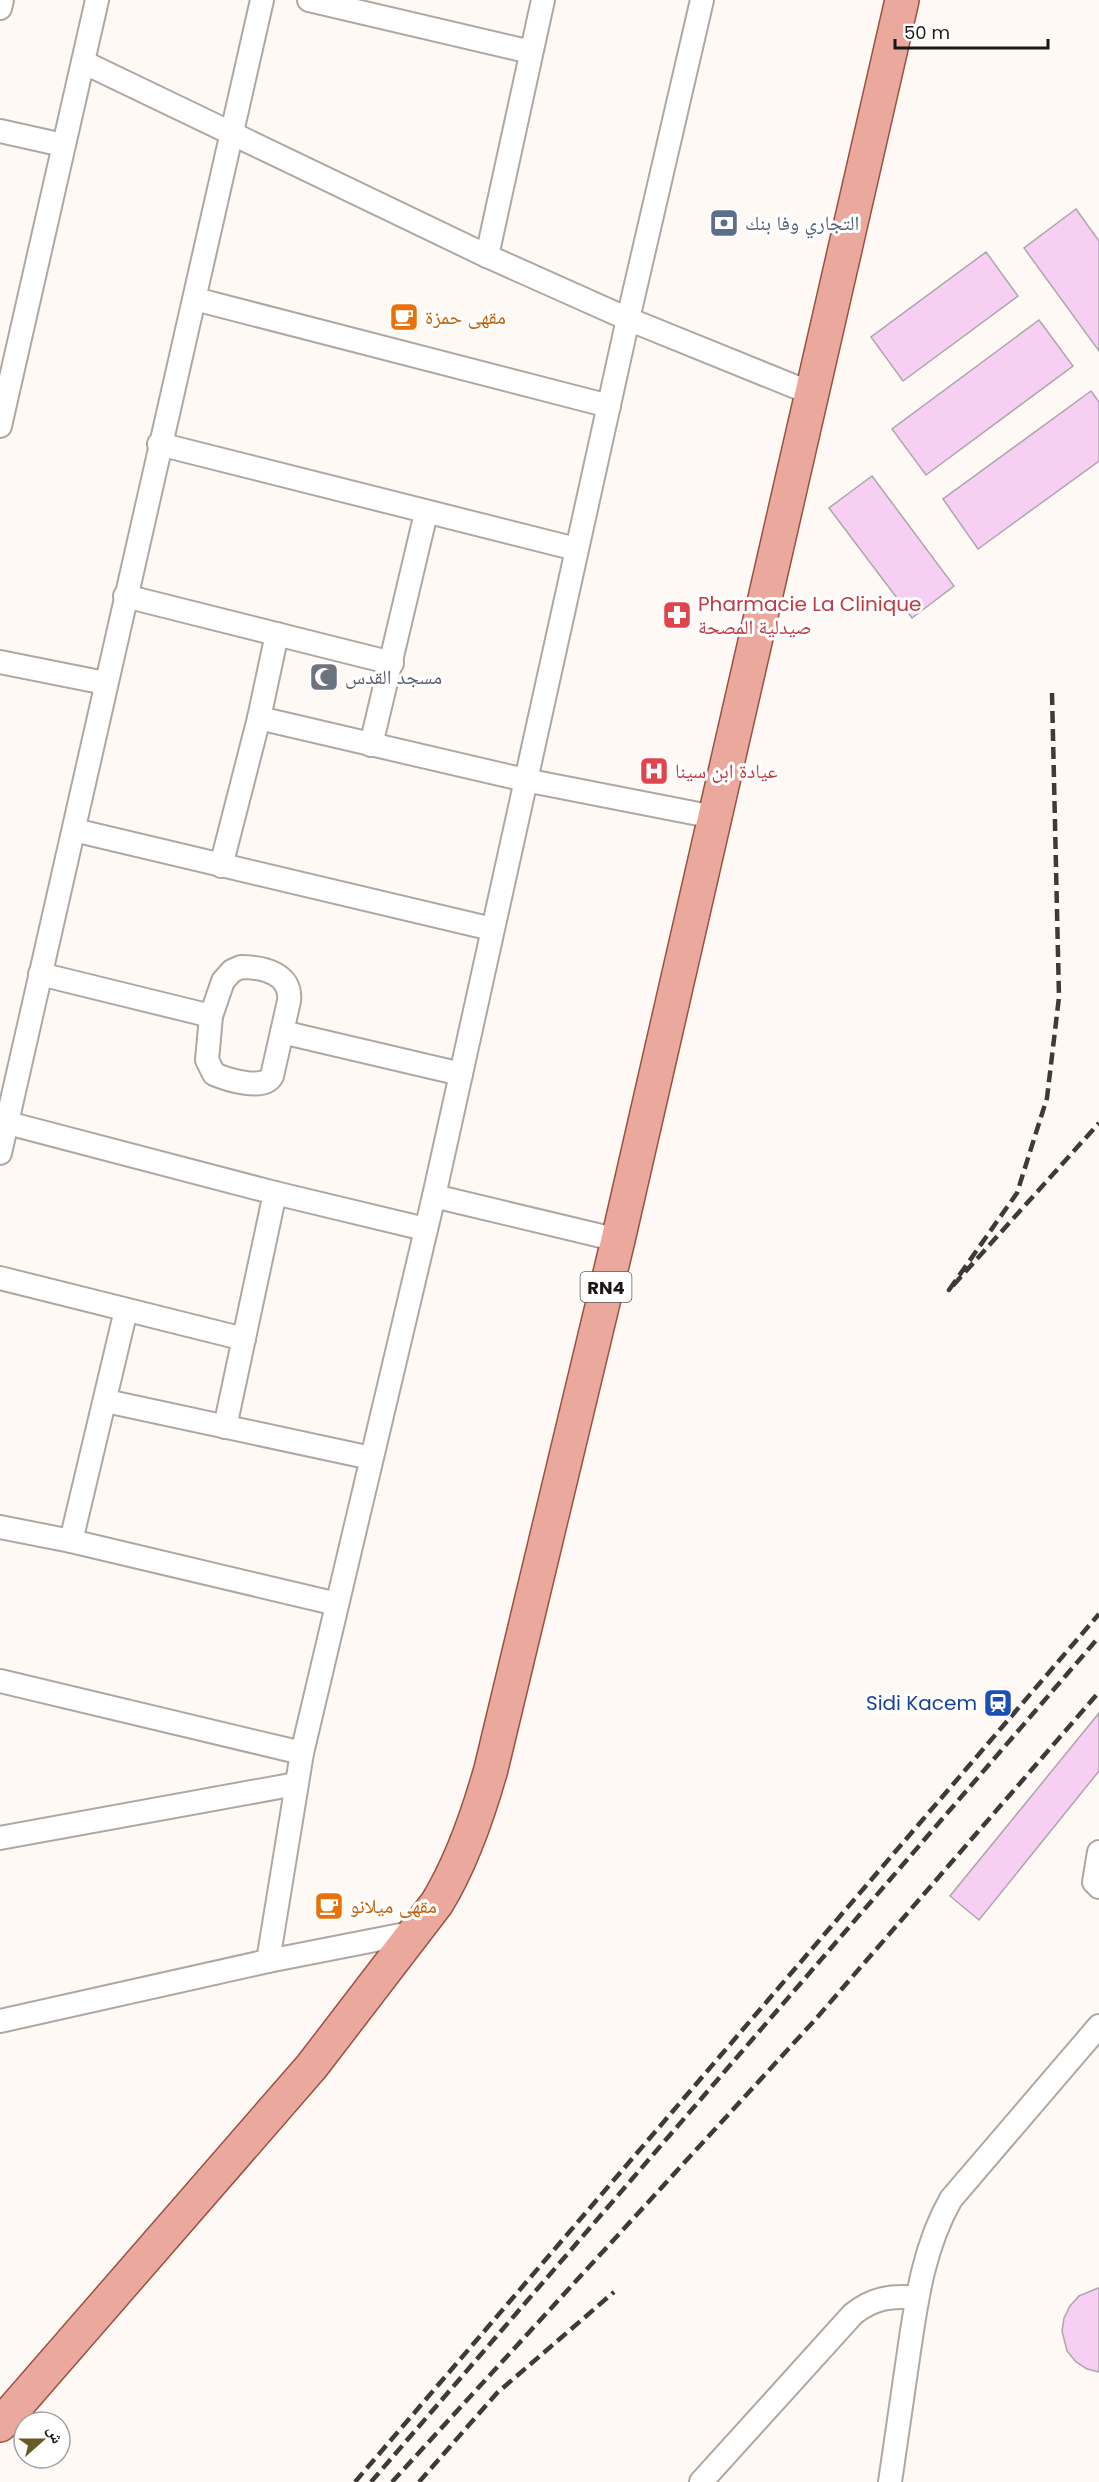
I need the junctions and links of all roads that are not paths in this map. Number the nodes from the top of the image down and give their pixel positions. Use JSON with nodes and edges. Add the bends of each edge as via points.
{"nodes":[{"id":1,"x":2,"y":0,"type":"edge"},
{"id":2,"x":97,"y":0,"type":"edge"},
{"id":3,"x":262,"y":0,"type":"edge"},
{"id":4,"x":309,"y":0,"type":"edge"},
{"id":5,"x":543,"y":0,"type":"edge"},
{"id":6,"x":702,"y":0,"type":"edge"},
{"id":7,"x":902,"y":0,"type":"edge"},
{"id":8,"x":0,"y":8,"type":"edge"},
{"id":9,"x":531,"y":52,"type":"junction"},
{"id":10,"x":83,"y":62,"type":"junction"},
{"id":11,"x":0,"y":131,"type":"edge"},
{"id":12,"x":232,"y":134,"type":"junction"},
{"id":13,"x":63,"y":145,"type":"junction"},
{"id":14,"x":487,"y":256,"type":"junction"},
{"id":15,"x":195,"y":299,"type":"junction"},
{"id":16,"x":628,"y":319,"type":"junction"},
{"id":17,"x":813,"y":394,"type":"junction"},
{"id":18,"x":609,"y":406,"type":"junction"},
{"id":19,"x":1,"y":416,"type":"edge"},
{"id":20,"x":159,"y":444,"type":"junction"},
{"id":21,"x":426,"y":513,"type":"junction"},
{"id":22,"x":576,"y":549,"type":"junction"},
{"id":23,"x":125,"y":596,"type":"junction"},
{"id":24,"x":277,"y":634,"type":"junction"},
{"id":25,"x":0,"y":662,"type":"edge"},
{"id":26,"x":392,"y":663,"type":"junction"},
{"id":27,"x":105,"y":683,"type":"junction"},
{"id":28,"x":259,"y":718,"type":"junction"},
{"id":29,"x":371,"y":746,"type":"junction"},
{"id":30,"x":525,"y":780,"type":"junction"},
{"id":31,"x":714,"y":817,"type":"junction"},
{"id":32,"x":74,"y":830,"type":"junction"},
{"id":33,"x":221,"y":866,"type":"junction"},
{"id":34,"x":492,"y":928,"type":"junction"},
{"id":35,"x":40,"y":974,"type":"junction"},
{"id":36,"x":211,"y":1016,"type":"junction"},
{"id":37,"x":282,"y":1032,"type":"junction"},
{"id":38,"x":461,"y":1074,"type":"junction"},
{"id":39,"x":3,"y":1122,"type":"edge"},
{"id":40,"x":0,"y":1153,"type":"edge"},
{"id":41,"x":275,"y":1193,"type":"junction"},
{"id":42,"x":434,"y":1196,"type":"junction"},
{"id":43,"x":425,"y":1228,"type":"junction"},
{"id":44,"x":618,"y":1240,"type":"junction"},
{"id":45,"x":0,"y":1278,"type":"edge"},
{"id":46,"x":126,"y":1310,"type":"junction"},
{"id":47,"x":244,"y":1339,"type":"junction"},
{"id":48,"x":106,"y":1401,"type":"junction"},
{"id":49,"x":225,"y":1427,"type":"junction"},
{"id":50,"x":371,"y":1458,"type":"junction"},
{"id":51,"x":0,"y":1527,"type":"edge"},
{"id":52,"x":71,"y":1541,"type":"junction"},
{"id":53,"x":337,"y":1604,"type":"junction"},
{"id":54,"x":0,"y":1681,"type":"edge"},
{"id":55,"x":302,"y":1753,"type":"junction"},
{"id":56,"x":296,"y":1784,"type":"junction"},
{"id":57,"x":0,"y":1838,"type":"edge"},
{"id":58,"x":1099,"y":1852,"type":"edge"},
{"id":59,"x":1099,"y":1887,"type":"edge"},
{"id":60,"x":416,"y":1932,"type":"junction"},
{"id":61,"x":268,"y":1961,"type":"junction"},
{"id":62,"x":0,"y":2021,"type":"edge"},
{"id":63,"x":1099,"y":2026,"type":"edge"},
{"id":64,"x":917,"y":2298,"type":"junction"},
{"id":65,"x":0,"y":2425,"type":"edge"},
{"id":66,"x":701,"y":2482,"type":"edge"},
{"id":67,"x":890,"y":2482,"type":"edge"}],
"edges":[{"from":1,"to":8,"type":"street"},
{"from":2,"to":10,"type":"street"},
{"from":3,"to":12,"type":"street"},
{"from":4,"to":9,"type":"street"},
{"from":5,"to":9,"type":"street"},
{"from":6,"to":16,"type":"street"},
{"from":7,"to":17,"type":"main road","number":"RN4"},
{"from":9,"to":14,"type":"street"},
{"from":10,"to":12,"type":"street"},
{"from":10,"to":13,"type":"street"},
{"from":11,"to":13,"type":"street"},
{"from":12,"to":14,"type":"street"},
{"from":12,"to":15,"type":"street"},
{"from":13,"to":19,"type":"street"},
{"from":14,"to":16,"type":"street"},
{"from":15,"to":18,"type":"street"},
{"from":15,"to":20,"type":"street"},
{"from":16,"to":17,"type":"street"},
{"from":16,"to":18,"type":"street"},
{"from":17,"to":31,"type":"main road","number":"RN4"},
{"from":18,"to":22,"type":"street"},
{"from":20,"to":21,"type":"street"},
{"from":20,"to":23,"type":"street"},
{"from":21,"to":22,"type":"street"},
{"from":21,"to":26,"type":"street"},
{"from":22,"to":30,"type":"street"},
{"from":23,"to":24,"type":"street"},
{"from":23,"to":27,"type":"street"},
{"from":24,"to":26,"type":"street"},
{"from":24,"to":28,"type":"street"},
{"from":25,"to":27,"type":"street"},
{"from":26,"to":29,"type":"street"},
{"from":27,"to":32,"type":"street"},
{"from":28,"to":29,"type":"street"},
{"from":28,"to":33,"type":"street"},
{"from":29,"to":30,"type":"street"},
{"from":30,"to":31,"type":"street"},
{"from":30,"to":34,"type":"street"},
{"from":31,"to":44,"type":"main road","number":"RN4"},
{"from":32,"to":33,"type":"street"},
{"from":32,"to":35,"type":"street"},
{"from":33,"to":34,"type":"street"},
{"from":34,"to":38,"type":"street"},
{"from":35,"to":36,"type":"street"},
{"from":35,"to":39,"type":"street"},
{"from":36,"to":37,"type":"street","via":[[221,985],[232,971],[245,967],[269,971],[284,979],[290,990]]},
{"from":36,"to":37,"type":"street","via":[[207,1060],[214,1074],[259,1085],[272,1076]]},
{"from":37,"to":38,"type":"street"},
{"from":38,"to":42,"type":"street"},
{"from":39,"to":40,"type":"street"},
{"from":39,"to":41,"type":"street"},
{"from":41,"to":43,"type":"street"},
{"from":41,"to":47,"type":"street"},
{"from":42,"to":43,"type":"street"},
{"from":42,"to":44,"type":"street"},
{"from":43,"to":50,"type":"street"},
{"from":44,"to":60,"type":"main road","number":"RN4","via":[[482,1800],[447,1886]]},
{"from":45,"to":46,"type":"street"},
{"from":46,"to":47,"type":"street"},
{"from":46,"to":48,"type":"street"},
{"from":47,"to":49,"type":"street"},
{"from":48,"to":49,"type":"street"},
{"from":48,"to":52,"type":"street"},
{"from":49,"to":50,"type":"street"},
{"from":50,"to":53,"type":"street"},
{"from":51,"to":52,"type":"street"},
{"from":52,"to":53,"type":"street"},
{"from":53,"to":55,"type":"street"},
{"from":54,"to":55,"type":"street"},
{"from":55,"to":56,"type":"street"},
{"from":56,"to":57,"type":"street"},
{"from":56,"to":61,"type":"street"},
{"from":58,"to":59,"type":"street","via":[[1094,1882]]},
{"from":60,"to":61,"type":"street"},
{"from":60,"to":65,"type":"main road","number":"RN4","via":[[312,2066]]},
{"from":61,"to":62,"type":"street"},
{"from":63,"to":64,"type":"street","via":[[951,2199],[930,2245]]},
{"from":64,"to":66,"type":"street","via":[[885,2297],[853,2314]]},
{"from":64,"to":67,"type":"street"}]}
